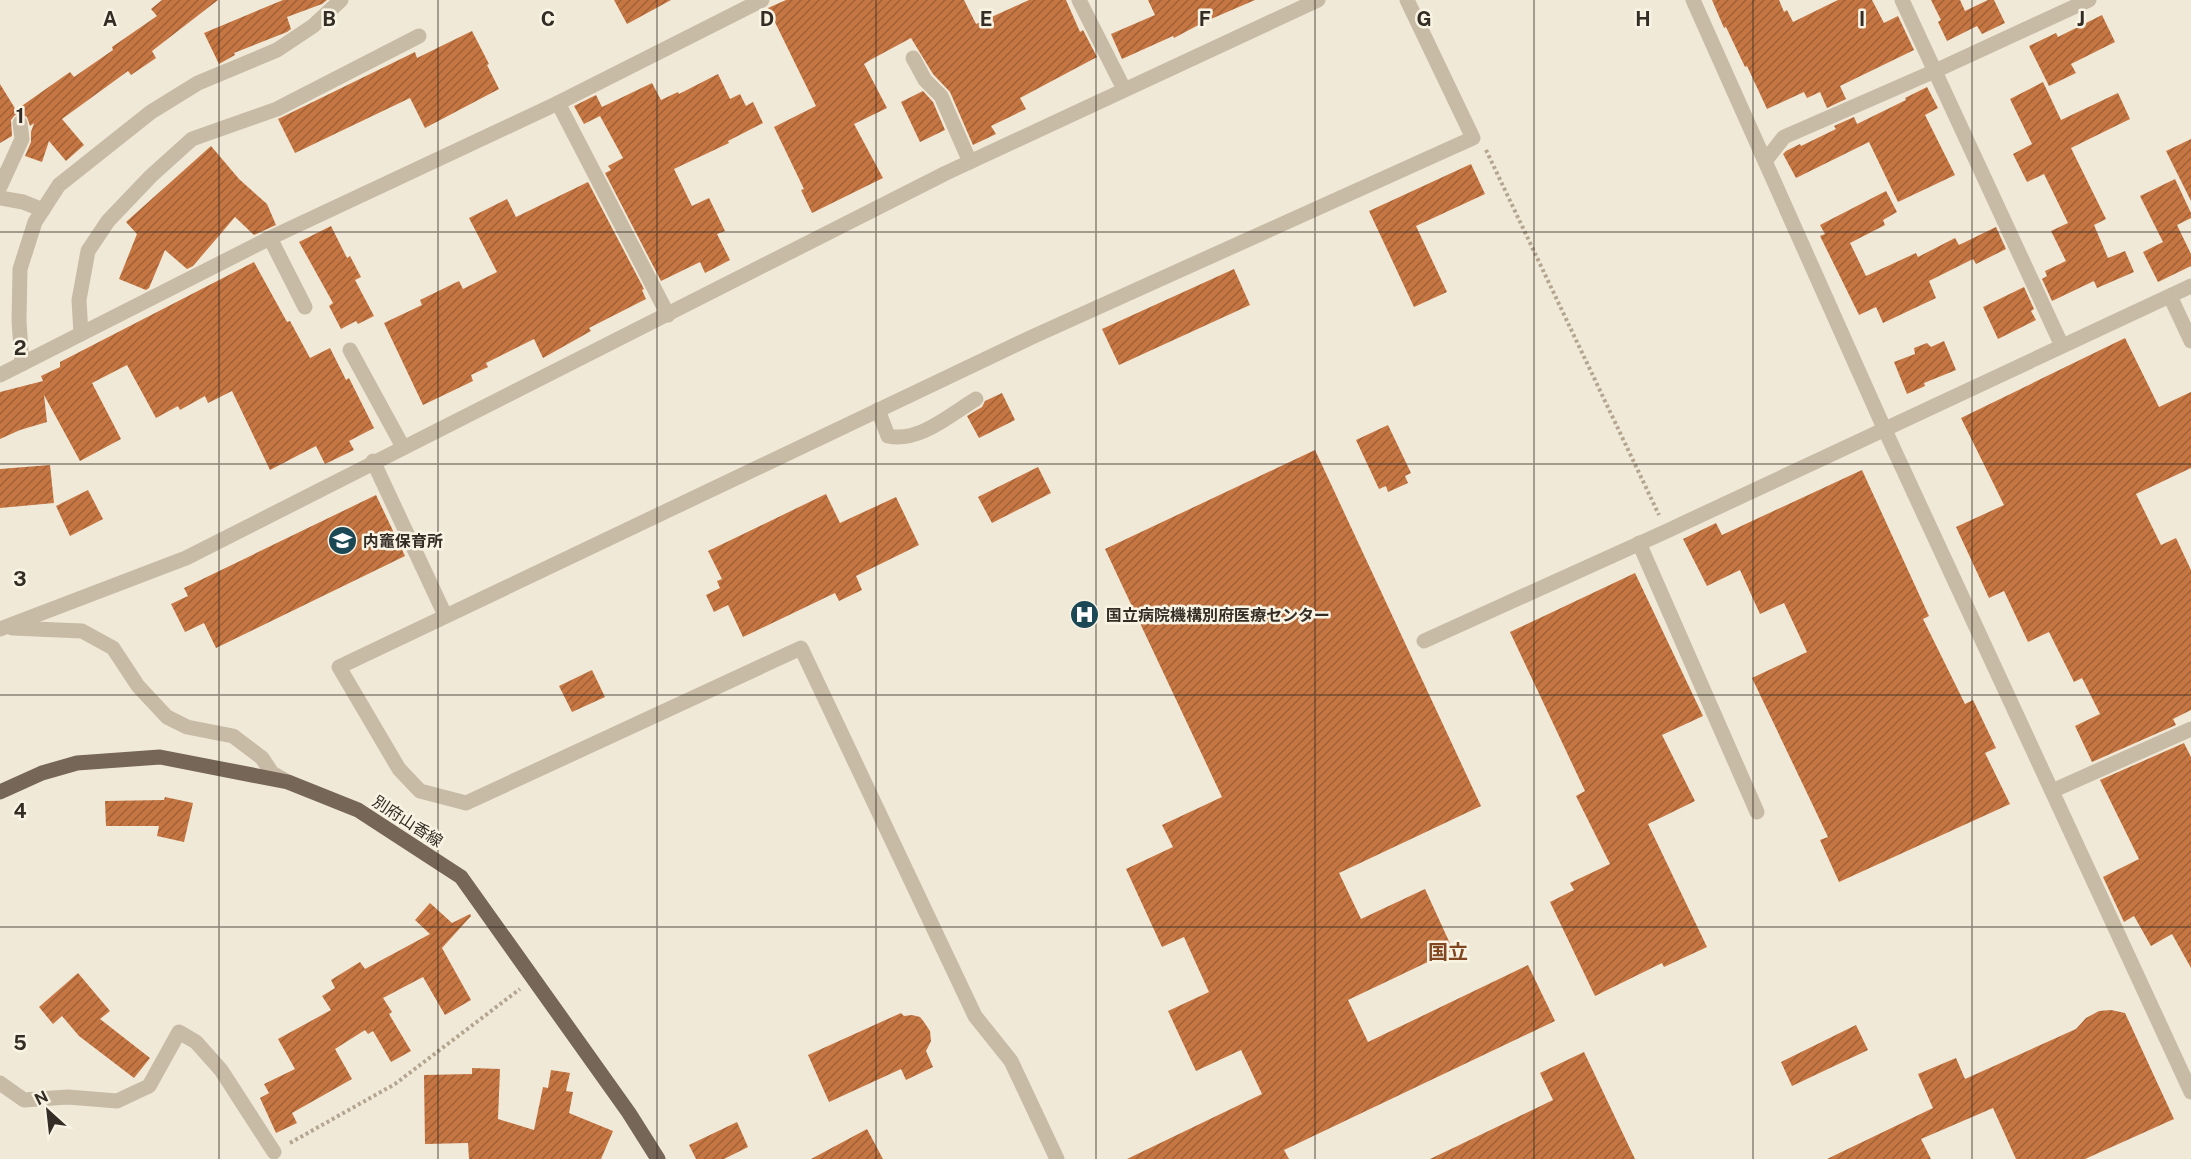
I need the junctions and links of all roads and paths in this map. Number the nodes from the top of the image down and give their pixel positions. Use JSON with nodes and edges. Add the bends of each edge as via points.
{"nodes":[{"id":1,"x":341,"y":0,"type":"edge"},
{"id":2,"x":762,"y":0,"type":"edge"},
{"id":3,"x":1079,"y":0,"type":"edge"},
{"id":4,"x":1318,"y":0,"type":"edge"},
{"id":5,"x":1407,"y":0,"type":"edge"},
{"id":6,"x":1693,"y":0,"type":"edge"},
{"id":7,"x":1902,"y":0,"type":"edge"},
{"id":8,"x":2089,"y":0,"type":"edge"},
{"id":9,"x":420,"y":36,"type":"dead end"},
{"id":10,"x":913,"y":58,"type":"dead end"},
{"id":11,"x":1935,"y":71,"type":"junction"},
{"id":12,"x":1124,"y":89,"type":"junction"},
{"id":13,"x":558,"y":104,"type":"junction"},
{"id":14,"x":20,"y":123,"type":"dead end"},
{"id":15,"x":1473,"y":138,"type":"junction"},
{"id":16,"x":1765,"y":161,"type":"junction"},
{"id":17,"x":970,"y":162,"type":"junction"},
{"id":18,"x":0,"y":187,"type":"edge"},
{"id":19,"x":0,"y":198,"type":"edge"},
{"id":20,"x":43,"y":210,"type":"junction"},
{"id":21,"x":270,"y":238,"type":"junction"},
{"id":22,"x":2191,"y":286,"type":"edge"},
{"id":23,"x":2170,"y":296,"type":"junction"},
{"id":24,"x":304,"y":307,"type":"dead end"},
{"id":25,"x":668,"y":315,"type":"junction"},
{"id":26,"x":81,"y":334,"type":"junction"},
{"id":27,"x":2191,"y":341,"type":"edge"},
{"id":28,"x":2062,"y":346,"type":"junction"},
{"id":29,"x":350,"y":350,"type":"dead end"},
{"id":30,"x":22,"y":364,"type":"junction"},
{"id":31,"x":0,"y":375,"type":"edge"},
{"id":32,"x":975,"y":399,"type":"dead end"},
{"id":33,"x":878,"y":410,"type":"junction"},
{"id":34,"x":1884,"y":428,"type":"junction"},
{"id":35,"x":403,"y":447,"type":"junction"},
{"id":36,"x":373,"y":461,"type":"junction"},
{"id":37,"x":1667,"y":531,"type":"junction"},
{"id":38,"x":1639,"y":543,"type":"junction"},
{"id":39,"x":446,"y":615,"type":"junction"},
{"id":40,"x":3,"y":628,"type":"edge"},
{"id":41,"x":1424,"y":641,"type":"dead end"},
{"id":42,"x":2191,"y":729,"type":"edge"},
{"id":43,"x":288,"y":782,"type":"junction"},
{"id":44,"x":2052,"y":790,"type":"junction"},
{"id":45,"x":0,"y":792,"type":"edge"},
{"id":46,"x":1757,"y":812,"type":"dead end"},
{"id":47,"x":534,"y":978,"type":"junction"},
{"id":48,"x":0,"y":1083,"type":"edge"},
{"id":49,"x":2191,"y":1092,"type":"edge"},
{"id":50,"x":274,"y":1152,"type":"joint"},
{"id":51,"x":658,"y":1159,"type":"edge"},
{"id":52,"x":1057,"y":1159,"type":"edge"}],
"edges":[{"from":1,"to":20,"type":"street","via":[[313,26],[277,50],[198,83],[151,112],[59,185]]},
{"from":2,"to":13,"type":"street"},
{"from":3,"to":12,"type":"street"},
{"from":4,"to":12,"type":"street"},
{"from":5,"to":15,"type":"street"},
{"from":6,"to":16,"type":"street"},
{"from":7,"to":11,"type":"street"},
{"from":8,"to":11,"type":"street"},
{"from":9,"to":26,"type":"street","via":[[277,109],[192,139],[108,221],[88,251],[79,300]]},
{"from":10,"to":17,"type":"street","via":[[925,80],[941,96]]},
{"from":11,"to":16,"type":"street","via":[[1784,136]]},
{"from":11,"to":28,"type":"street"},
{"from":12,"to":17,"type":"street"},
{"from":13,"to":21,"type":"street"},
{"from":13,"to":25,"type":"street"},
{"from":14,"to":18,"type":"street","via":[[22,139]]},
{"from":15,"to":33,"type":"street"},
{"from":15,"to":37,"type":"path","via":[[1483,143]]},
{"from":16,"to":34,"type":"street"},
{"from":17,"to":25,"type":"street"},
{"from":19,"to":20,"type":"street"},
{"from":20,"to":30,"type":"street","via":[[35,222],[20,269]]},
{"from":21,"to":24,"type":"street"},
{"from":21,"to":26,"type":"street"},
{"from":22,"to":23,"type":"street"},
{"from":23,"to":27,"type":"street"},
{"from":23,"to":28,"type":"street"},
{"from":25,"to":35,"type":"street"},
{"from":26,"to":30,"type":"street"},
{"from":28,"to":34,"type":"street"},
{"from":29,"to":35,"type":"street"},
{"from":30,"to":31,"type":"street"},
{"from":32,"to":33,"type":"street","via":[[923,431],[900,439],[888,436]]},
{"from":33,"to":39,"type":"street"},
{"from":34,"to":37,"type":"street"},
{"from":34,"to":44,"type":"street"},
{"from":35,"to":36,"type":"street"},
{"from":36,"to":39,"type":"street"},
{"from":36,"to":40,"type":"street","via":[[186,558]]},
{"from":37,"to":38,"type":"street"},
{"from":38,"to":41,"type":"street"},
{"from":38,"to":46,"type":"street"},
{"from":39,"to":52,"type":"street","via":[[339,667],[399,769],[420,791],[466,803],[801,648],[975,1017],[1011,1061]]},
{"from":40,"to":43,"type":"street","via":[[82,631],[113,648],[138,686],[168,717],[187,727],[233,736],[262,758],[272,773]]},
{"from":42,"to":44,"type":"street"},
{"from":43,"to":45,"type":"main road","name":"別府山香線","via":[[160,757],[76,763]]},
{"from":43,"to":47,"type":"main road","name":"別府山香線","via":[[358,810],[461,877]]},
{"from":44,"to":49,"type":"street"},
{"from":47,"to":50,"type":"path","via":[[395,1084]]},
{"from":47,"to":51,"type":"main road","name":"別府山香線"},
{"from":48,"to":50,"type":"street","via":[[24,1100],[68,1097],[117,1101],[149,1086],[179,1032],[196,1042],[220,1071]]}]}
